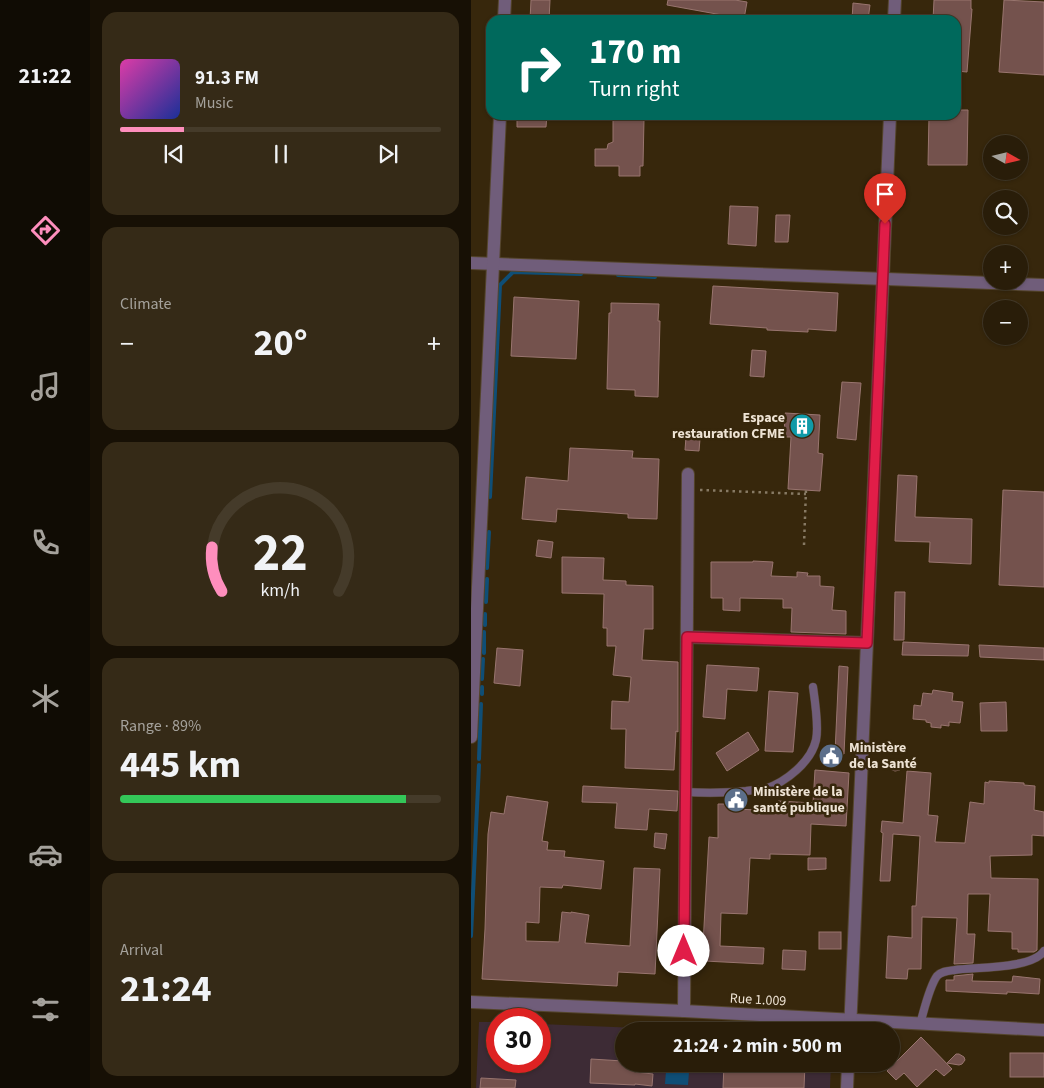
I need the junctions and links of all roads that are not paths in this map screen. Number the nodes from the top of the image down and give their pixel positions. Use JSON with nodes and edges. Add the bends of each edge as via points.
{"nodes":[{"id":1,"x":505,"y":0,"type":"edge"},
{"id":2,"x":895,"y":0,"type":"edge"},
{"id":3,"x":504,"y":15,"type":"edge"},
{"id":4,"x":894,"y":15,"type":"edge"},
{"id":5,"x":500,"y":120,"type":"edge"},
{"id":6,"x":890,"y":120,"type":"edge"},
{"id":7,"x":471,"y":263,"type":"edge"},
{"id":8,"x":493,"y":264,"type":"junction"},
{"id":9,"x":883,"y":279,"type":"junction"},
{"id":10,"x":1044,"y":285,"type":"edge"},
{"id":11,"x":688,"y":474,"type":"dead end"},
{"id":12,"x":687,"y":637,"type":"junction"},
{"id":13,"x":867,"y":643,"type":"junction"},
{"id":14,"x":813,"y":687,"type":"dead end"},
{"id":15,"x":471,"y":737,"type":"edge"},
{"id":16,"x":685,"y":792,"type":"junction"},
{"id":17,"x":1044,"y":951,"type":"edge"},
{"id":18,"x":471,"y":1002,"type":"edge"},
{"id":19,"x":684,"y":1011,"type":"junction"},
{"id":20,"x":806,"y":1022,"type":"edge"},
{"id":21,"x":850,"y":1022,"type":"edge"},
{"id":22,"x":920,"y":1024,"type":"junction"},
{"id":23,"x":900,"y":1025,"type":"edge"},
{"id":24,"x":1044,"y":1030,"type":"edge"},
{"id":25,"x":848,"y":1072,"type":"edge"},
{"id":26,"x":847,"y":1088,"type":"edge"}],
"edges":[{"from":1,"to":3,"type":"street"},
{"from":2,"to":4,"type":"street"},
{"from":5,"to":8,"type":"street"},
{"from":6,"to":9,"type":"street"},
{"from":7,"to":8,"type":"street"},
{"from":8,"to":9,"type":"street"},
{"from":8,"to":15,"type":"street"},
{"from":9,"to":10,"type":"street"},
{"from":9,"to":13,"type":"street"},
{"from":11,"to":12,"type":"street"},
{"from":12,"to":13,"type":"street"},
{"from":12,"to":16,"type":"street"},
{"from":13,"to":21,"type":"street"},
{"from":14,"to":16,"type":"lane","via":[[817,738],[808,758],[799,768],[764,789]]},
{"from":16,"to":19,"type":"street"},
{"from":17,"to":22,"type":"lane","via":[[1031,961],[1013,965],[943,971],[937,976]]},
{"from":18,"to":19,"type":"street","name":"Rue 1.009"},
{"from":19,"to":20,"type":"street","name":"Rue 1.009"},
{"from":22,"to":23,"type":"street","name":"Rue 1.009"},
{"from":22,"to":24,"type":"street","name":"Rue 1.009"},
{"from":25,"to":26,"type":"street"}]}
